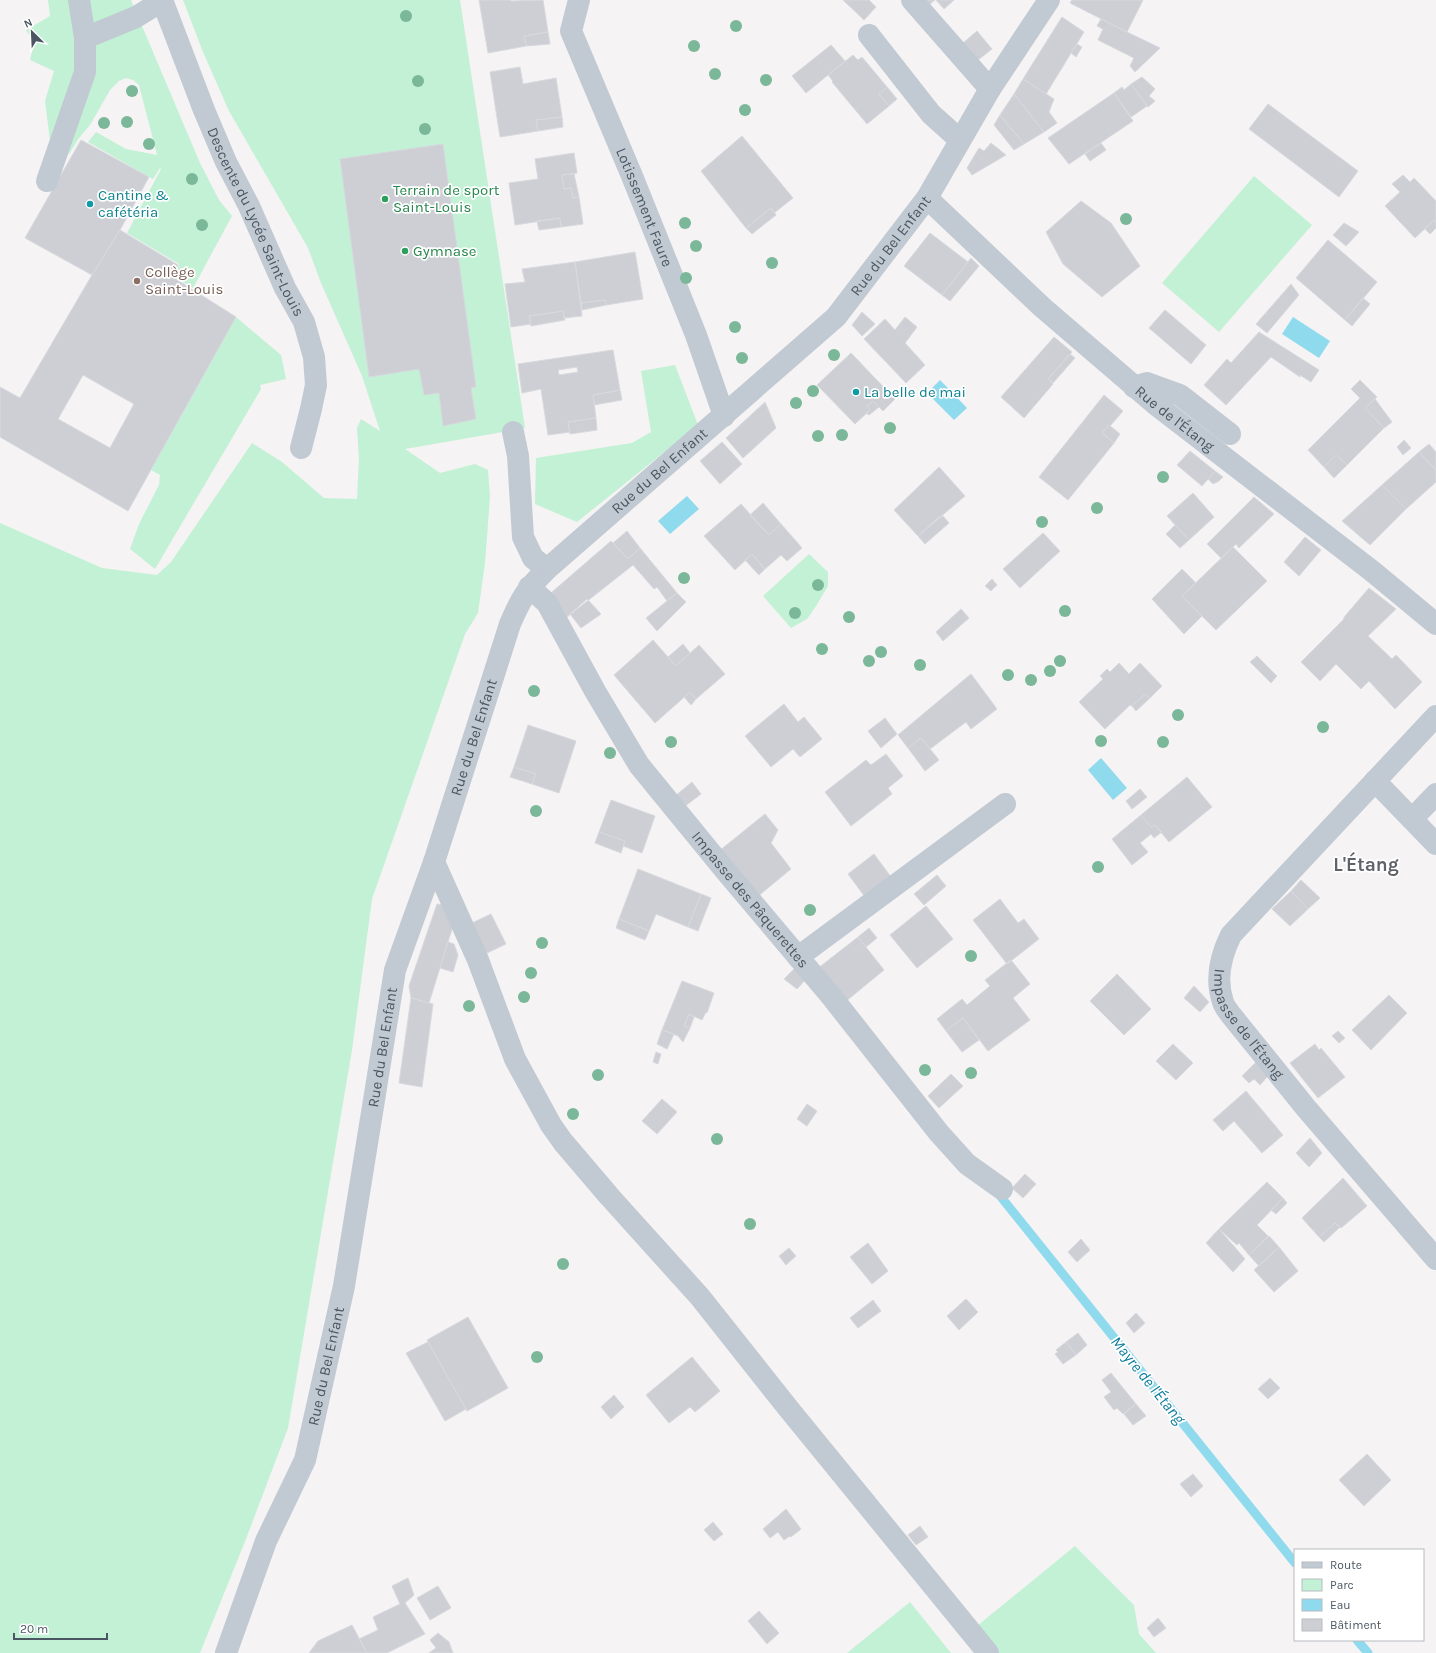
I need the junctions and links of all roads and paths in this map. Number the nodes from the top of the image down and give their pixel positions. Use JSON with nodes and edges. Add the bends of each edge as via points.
{"nodes":[{"id":1,"x":79,"y":0,"type":"edge"},
{"id":2,"x":579,"y":0,"type":"edge"},
{"id":3,"x":912,"y":0,"type":"edge"},
{"id":4,"x":1049,"y":0,"type":"edge"},
{"id":5,"x":162,"y":1,"type":"edge"},
{"id":6,"x":870,"y":35,"type":"dead end"},
{"id":7,"x":86,"y":38,"type":"junction"},
{"id":8,"x":990,"y":89,"type":"junction"},
{"id":9,"x":960,"y":140,"type":"junction"},
{"id":10,"x":47,"y":181,"type":"dead end"},
{"id":11,"x":927,"y":198,"type":"junction"},
{"id":12,"x":1134,"y":387,"type":"junction"},
{"id":13,"x":724,"y":416,"type":"junction"},
{"id":14,"x":513,"y":432,"type":"dead end"},
{"id":15,"x":1230,"y":434,"type":"dead end"},
{"id":16,"x":301,"y":448,"type":"dead end"},
{"id":17,"x":547,"y":569,"type":"junction"},
{"id":18,"x":529,"y":587,"type":"junction"},
{"id":19,"x":1436,"y":624,"type":"edge"},
{"id":20,"x":1436,"y":716,"type":"edge"},
{"id":21,"x":1375,"y":781,"type":"junction"},
{"id":22,"x":1436,"y":794,"type":"edge"},
{"id":23,"x":1005,"y":804,"type":"dead end"},
{"id":24,"x":1412,"y":819,"type":"junction"},
{"id":25,"x":1436,"y":844,"type":"edge"},
{"id":26,"x":434,"y":862,"type":"junction"},
{"id":27,"x":798,"y":957,"type":"junction"},
{"id":28,"x":1002,"y":1189,"type":"dead end"},
{"id":29,"x":1436,"y":1259,"type":"edge"},
{"id":30,"x":226,"y":1653,"type":"edge"},
{"id":31,"x":988,"y":1653,"type":"edge"}],
"edges":[{"from":1,"to":7,"type":"street"},
{"from":2,"to":13,"type":"street","name":"Lotissement Faure","via":[[571,32],[696,335]]},
{"from":3,"to":8,"type":"street"},
{"from":4,"to":8,"type":"street","name":"Rue du Bel Enfant"},
{"from":5,"to":7,"type":"street","via":[[136,16]]},
{"from":5,"to":16,"type":"street","name":"Descente du Lycée Saint-Louis","via":[[226,162],[249,206],[285,288],[304,322],[314,357],[316,385]]},
{"from":6,"to":9,"type":"street","via":[[931,114]]},
{"from":7,"to":10,"type":"street","via":[[86,72]]},
{"from":8,"to":9,"type":"street","name":"Rue du Bel Enfant"},
{"from":9,"to":11,"type":"street","name":"Rue du Bel Enfant"},
{"from":11,"to":12,"type":"street","name":"Rue de l'Étang","via":[[1042,307]]},
{"from":11,"to":13,"type":"street","name":"Rue du Bel Enfant","via":[[836,316]]},
{"from":12,"to":15,"type":"street","via":[[1147,383],[1180,395]]},
{"from":12,"to":19,"type":"street","name":"Rue de l'Étang","via":[[1372,571]]},
{"from":13,"to":17,"type":"street","name":"Rue du Bel Enfant"},
{"from":14,"to":17,"type":"street","via":[[518,456],[523,537],[533,558]]},
{"from":17,"to":18,"type":"street","name":"Rue du Bel Enfant"},
{"from":18,"to":26,"type":"street","name":"Rue du Bel Enfant","via":[[519,602],[510,624]]},
{"from":18,"to":27,"type":"street","name":"Impasse des Pâquerettes","via":[[547,603],[639,765]]},
{"from":20,"to":21,"type":"street","name":"Impasse de l'Étang"},
{"from":21,"to":24,"type":"street"},
{"from":21,"to":29,"type":"street","name":"Impasse de l'Étang","via":[[1230,935],[1220,964],[1220,983],[1223,1002],[1231,1015],[1306,1108]]},
{"from":22,"to":24,"type":"street"},
{"from":23,"to":27,"type":"street"},
{"from":24,"to":25,"type":"street"},
{"from":26,"to":30,"type":"street","name":"Rue du Bel Enfant","via":[[395,970],[344,1286],[305,1460],[266,1541]]},
{"from":26,"to":31,"type":"street","via":[[478,960],[515,1059],[551,1125],[614,1202],[700,1297]]},
{"from":27,"to":28,"type":"street","name":"Impasse des Pâquerettes","via":[[966,1164]]}]}
